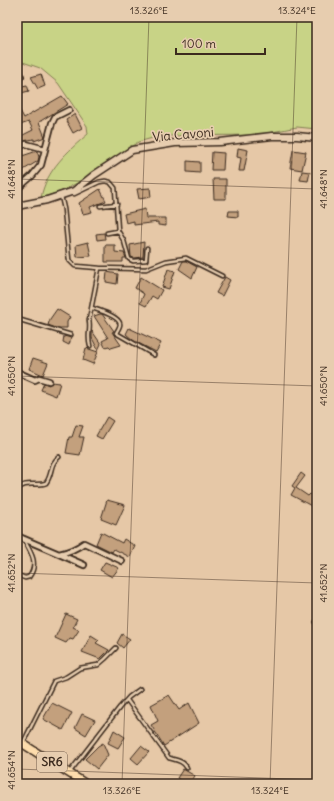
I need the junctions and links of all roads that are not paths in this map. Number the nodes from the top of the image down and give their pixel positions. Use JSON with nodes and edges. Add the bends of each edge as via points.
{"nodes":[{"id":1,"x":17,"y":67,"type":"edge"},
{"id":2,"x":21,"y":76,"type":"dead end"},
{"id":3,"x":69,"y":110,"type":"dead end"},
{"id":4,"x":317,"y":138,"type":"edge"},
{"id":5,"x":17,"y":147,"type":"edge"},
{"id":6,"x":46,"y":149,"type":"junction"},
{"id":7,"x":17,"y":189,"type":"edge"},
{"id":8,"x":62,"y":195,"type":"junction"},
{"id":9,"x":117,"y":204,"type":"junction"},
{"id":10,"x":17,"y":206,"type":"edge"},
{"id":11,"x":100,"y":206,"type":"dead end"},
{"id":12,"x":118,"y":231,"type":"junction"},
{"id":13,"x":107,"y":233,"type":"dead end"},
{"id":14,"x":147,"y":248,"type":"dead end"},
{"id":15,"x":99,"y":268,"type":"junction"},
{"id":16,"x":222,"y":276,"type":"dead end"},
{"id":17,"x":92,"y":308,"type":"junction"},
{"id":18,"x":17,"y":318,"type":"edge"},
{"id":19,"x":71,"y":335,"type":"dead end"},
{"id":20,"x":90,"y":346,"type":"dead end"},
{"id":21,"x":154,"y":355,"type":"dead end"},
{"id":22,"x":17,"y":372,"type":"edge"},
{"id":23,"x":49,"y":381,"type":"dead end"},
{"id":24,"x":59,"y":457,"type":"dead end"},
{"id":25,"x":17,"y":490,"type":"edge"},
{"id":26,"x":17,"y":536,"type":"edge"},
{"id":27,"x":22,"y":538,"type":"junction"},
{"id":28,"x":59,"y":554,"type":"junction"},
{"id":29,"x":122,"y":561,"type":"dead end"},
{"id":30,"x":84,"y":565,"type":"dead end"},
{"id":31,"x":17,"y":575,"type":"edge"},
{"id":32,"x":116,"y":648,"type":"dead end"},
{"id":33,"x":140,"y":689,"type":"dead end"},
{"id":34,"x":127,"y":700,"type":"junction"},
{"id":35,"x":20,"y":742,"type":"edge"},
{"id":36,"x":187,"y":768,"type":"dead end"},
{"id":37,"x":69,"y":773,"type":"junction"},
{"id":38,"x":86,"y":784,"type":"edge"}],
"edges":[{"from":1,"to":2,"type":"street"},
{"from":3,"to":6,"type":"street","via":[[55,117]]},
{"from":4,"to":8,"type":"street","name":"Via Cavoni","via":[[272,136],[220,142],[175,143],[132,150],[74,191]]},
{"from":5,"to":6,"type":"street","via":[[26,144]]},
{"from":6,"to":7,"type":"street","via":[[41,166]]},
{"from":8,"to":9,"type":"lane","via":[[70,195],[105,181],[110,182],[115,188]]},
{"from":8,"to":10,"type":"street","name":"Via Cavoni"},
{"from":8,"to":15,"type":"lane","via":[[69,260],[75,266]]},
{"from":9,"to":11,"type":"lane"},
{"from":9,"to":12,"type":"lane"},
{"from":12,"to":13,"type":"lane"},
{"from":12,"to":14,"type":"lane","via":[[124,241],[129,260],[146,260]]},
{"from":15,"to":16,"type":"lane","via":[[146,269],[166,261],[186,258]]},
{"from":15,"to":17,"type":"lane"},
{"from":17,"to":20,"type":"lane","via":[[88,337]]},
{"from":17,"to":21,"type":"lane","via":[[116,318],[120,325],[116,333]]},
{"from":18,"to":19,"type":"lane"},
{"from":22,"to":23,"type":"street","via":[[35,380],[39,378]]},
{"from":24,"to":25,"type":"lane","via":[[54,461],[46,483],[24,485]]},
{"from":26,"to":27,"type":"street"},
{"from":27,"to":28,"type":"street"},
{"from":27,"to":31,"type":"lane","via":[[32,554],[34,563],[29,577]]},
{"from":28,"to":29,"type":"street","via":[[84,543]]},
{"from":28,"to":30,"type":"street"},
{"from":32,"to":35,"type":"lane","via":[[98,665],[80,668],[54,681]]},
{"from":33,"to":34,"type":"lane"},
{"from":34,"to":36,"type":"lane","via":[[169,758],[181,761]]},
{"from":34,"to":37,"type":"lane"},
{"from":35,"to":37,"type":"main road","number":"SR6"},
{"from":37,"to":38,"type":"main road","number":"SR6"}]}
